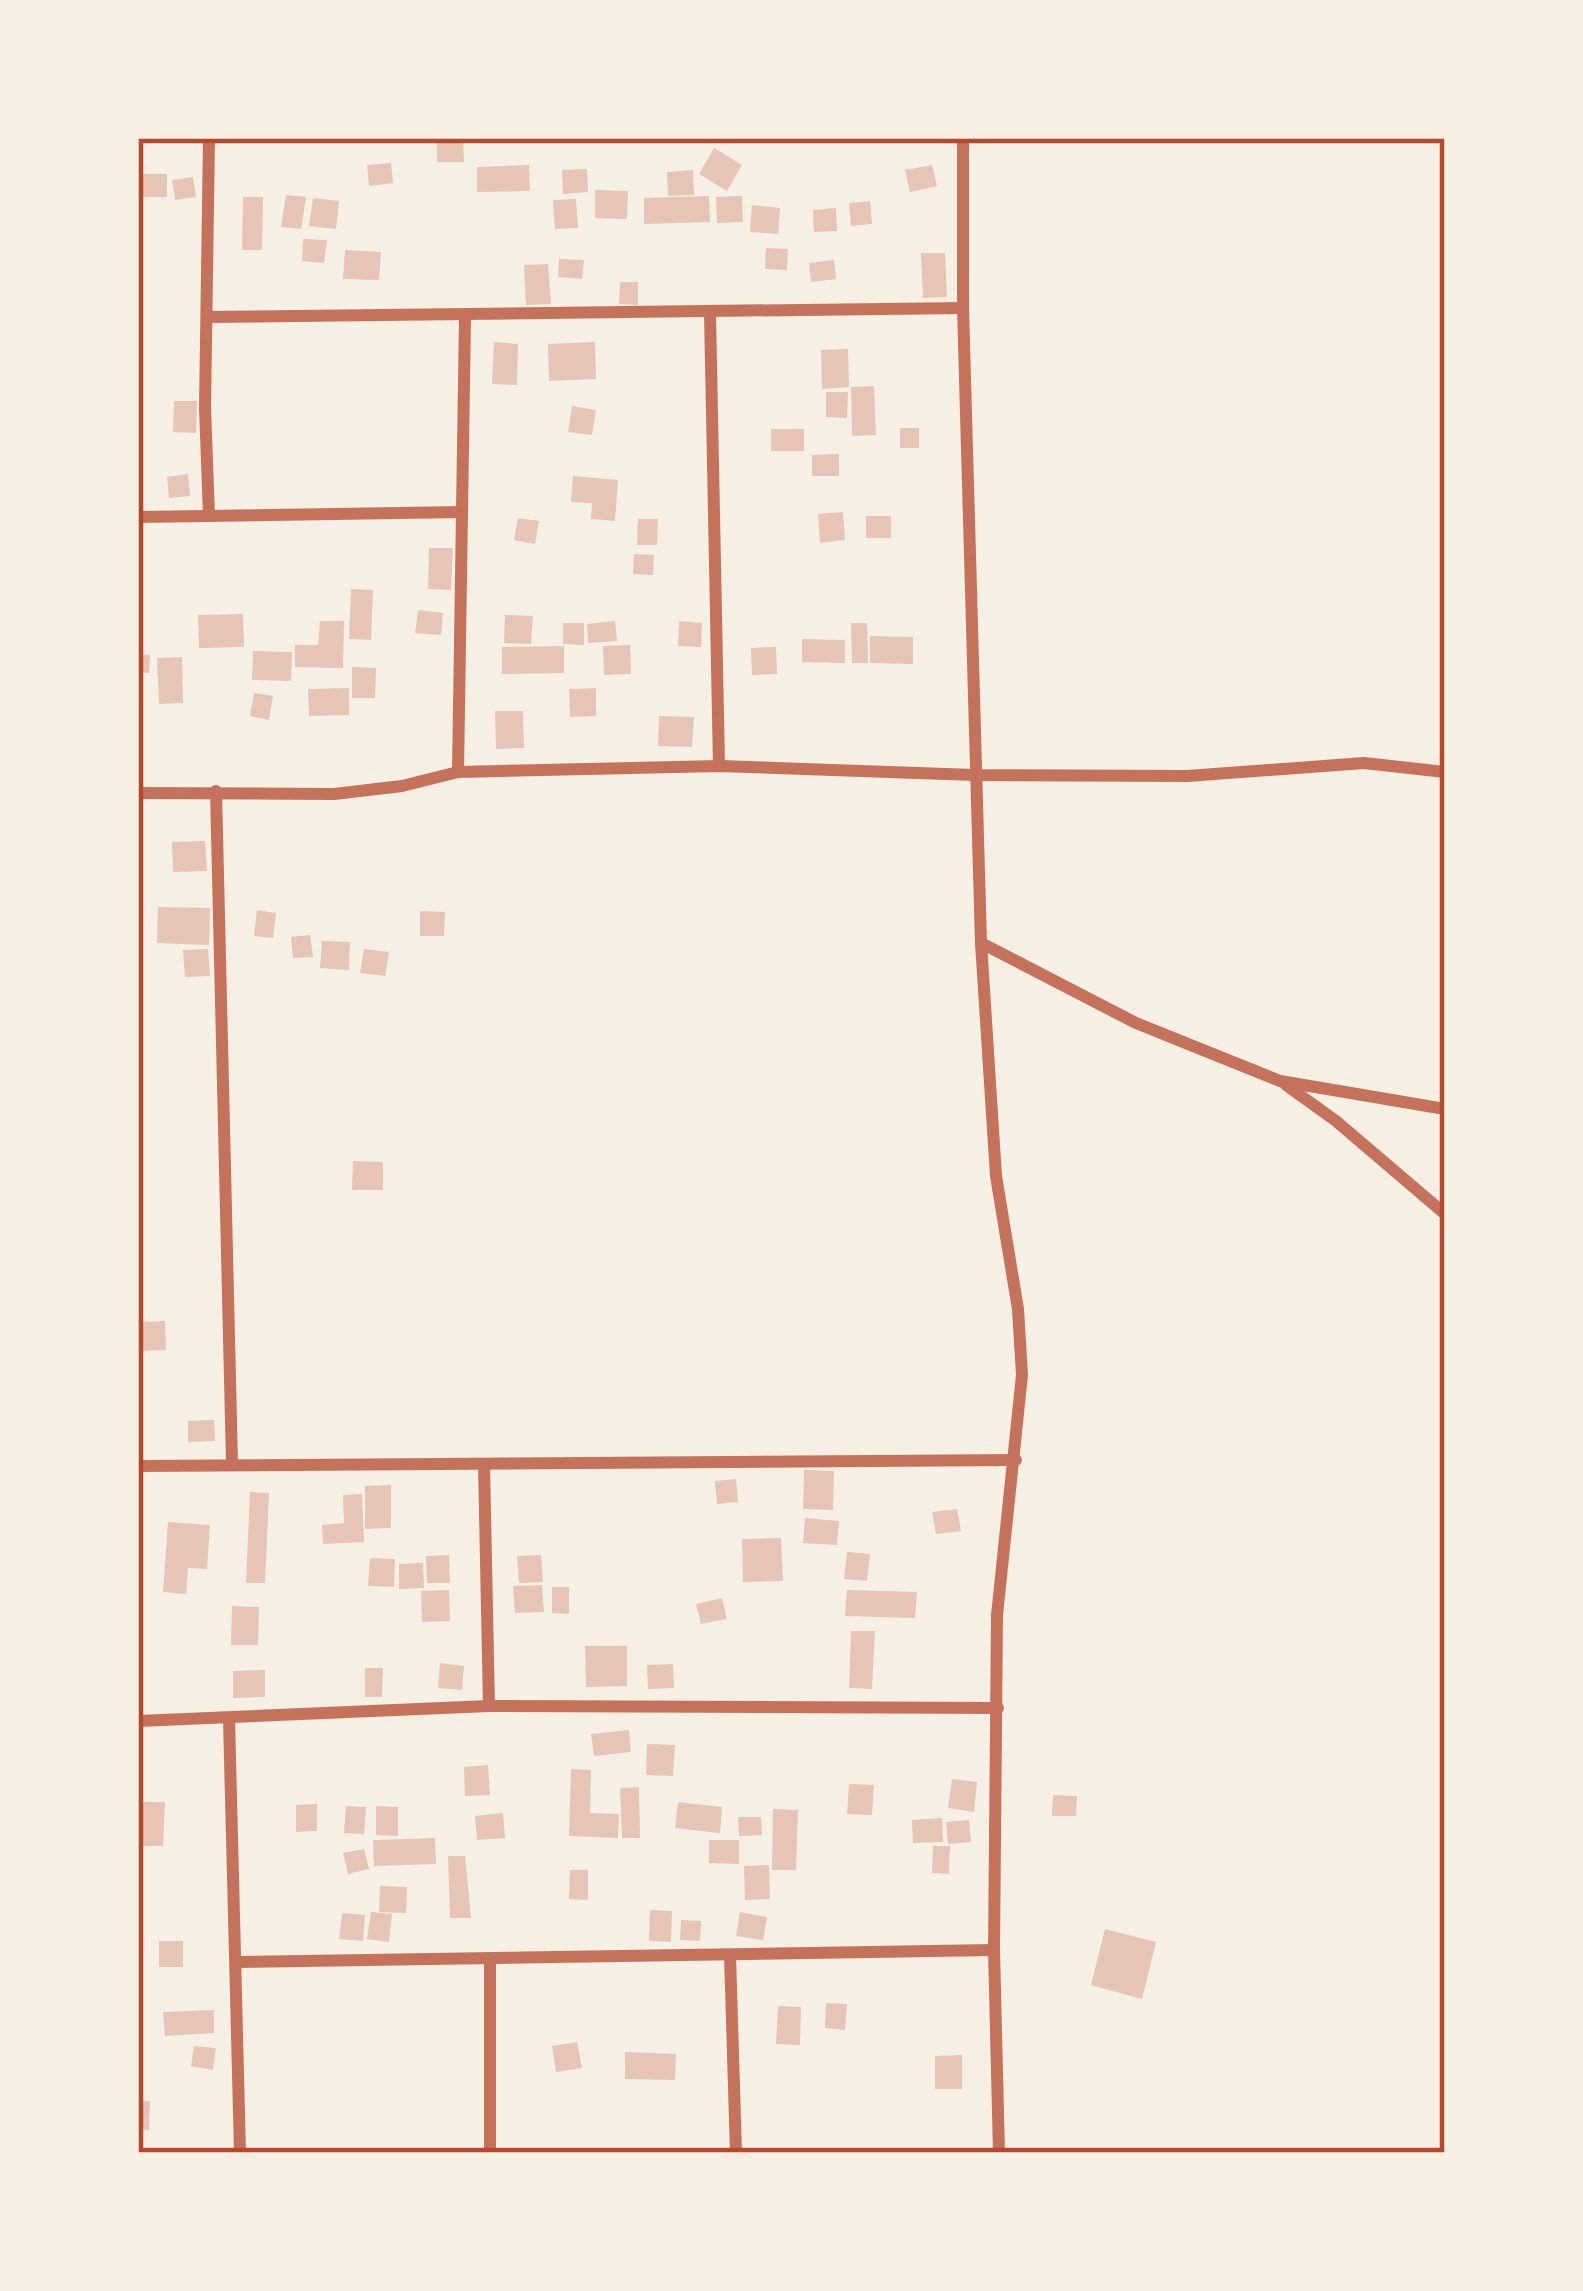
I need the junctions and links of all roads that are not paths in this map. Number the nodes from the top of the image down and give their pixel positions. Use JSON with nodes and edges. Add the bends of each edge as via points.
{"nodes":[{"id":1,"x":209,"y":138,"type":"edge"},
{"id":2,"x":963,"y":138,"type":"edge"},
{"id":3,"x":963,"y":308,"type":"junction"},
{"id":4,"x":710,"y":313,"type":"junction"},
{"id":5,"x":208,"y":316,"type":"junction"},
{"id":6,"x":465,"y":316,"type":"junction"},
{"id":7,"x":462,"y":512,"type":"junction"},
{"id":8,"x":209,"y":516,"type":"junction"},
{"id":9,"x":138,"y":517,"type":"edge"},
{"id":10,"x":719,"y":766,"type":"junction"},
{"id":11,"x":458,"y":772,"type":"junction"},
{"id":12,"x":1445,"y":772,"type":"edge"},
{"id":13,"x":974,"y":775,"type":"junction"},
{"id":14,"x":216,"y":791,"type":"junction"},
{"id":15,"x":138,"y":793,"type":"edge"},
{"id":16,"x":981,"y":943,"type":"junction"},
{"id":17,"x":1280,"y":1081,"type":"junction"},
{"id":18,"x":1445,"y":1109,"type":"edge"},
{"id":19,"x":1445,"y":1214,"type":"edge"},
{"id":20,"x":1016,"y":1460,"type":"junction"},
{"id":21,"x":232,"y":1463,"type":"junction"},
{"id":22,"x":484,"y":1464,"type":"junction"},
{"id":23,"x":138,"y":1466,"type":"edge"},
{"id":24,"x":489,"y":1706,"type":"junction"},
{"id":25,"x":998,"y":1708,"type":"junction"},
{"id":26,"x":229,"y":1719,"type":"junction"},
{"id":27,"x":138,"y":1720,"type":"edge"},
{"id":28,"x":994,"y":1950,"type":"junction"},
{"id":29,"x":730,"y":1954,"type":"junction"},
{"id":30,"x":490,"y":1960,"type":"junction"},
{"id":31,"x":236,"y":1962,"type":"junction"},
{"id":32,"x":240,"y":2153,"type":"edge"},
{"id":33,"x":490,"y":2153,"type":"edge"},
{"id":34,"x":736,"y":2153,"type":"edge"},
{"id":35,"x":999,"y":2153,"type":"edge"}],
"edges":[{"from":1,"to":5,"type":"street"},
{"from":2,"to":3,"type":"street"},
{"from":3,"to":4,"type":"street"},
{"from":3,"to":13,"type":"street"},
{"from":4,"to":6,"type":"street"},
{"from":4,"to":10,"type":"street"},
{"from":5,"to":6,"type":"street"},
{"from":5,"to":8,"type":"street"},
{"from":6,"to":7,"type":"street"},
{"from":7,"to":8,"type":"street"},
{"from":7,"to":11,"type":"street"},
{"from":8,"to":9,"type":"street"},
{"from":10,"to":11,"type":"street"},
{"from":10,"to":13,"type":"street"},
{"from":11,"to":14,"type":"street","via":[[334,794]]},
{"from":12,"to":13,"type":"street","via":[[1364,763],[1187,776]]},
{"from":13,"to":16,"type":"street"},
{"from":14,"to":15,"type":"street"},
{"from":14,"to":21,"type":"street"},
{"from":16,"to":17,"type":"street","via":[[1136,1023]]},
{"from":16,"to":20,"type":"street","via":[[996,1176],[1018,1309]]},
{"from":17,"to":18,"type":"street"},
{"from":17,"to":19,"type":"street"},
{"from":20,"to":22,"type":"street"},
{"from":20,"to":25,"type":"street","via":[[997,1616]]},
{"from":21,"to":22,"type":"street"},
{"from":21,"to":23,"type":"street"},
{"from":22,"to":24,"type":"street"},
{"from":24,"to":25,"type":"street"},
{"from":24,"to":26,"type":"street"},
{"from":25,"to":28,"type":"street"},
{"from":26,"to":27,"type":"street"},
{"from":26,"to":31,"type":"street"},
{"from":28,"to":29,"type":"street"},
{"from":28,"to":35,"type":"street"},
{"from":29,"to":30,"type":"street"},
{"from":29,"to":34,"type":"street"},
{"from":30,"to":31,"type":"street"},
{"from":30,"to":33,"type":"street"},
{"from":31,"to":32,"type":"street"}]}
